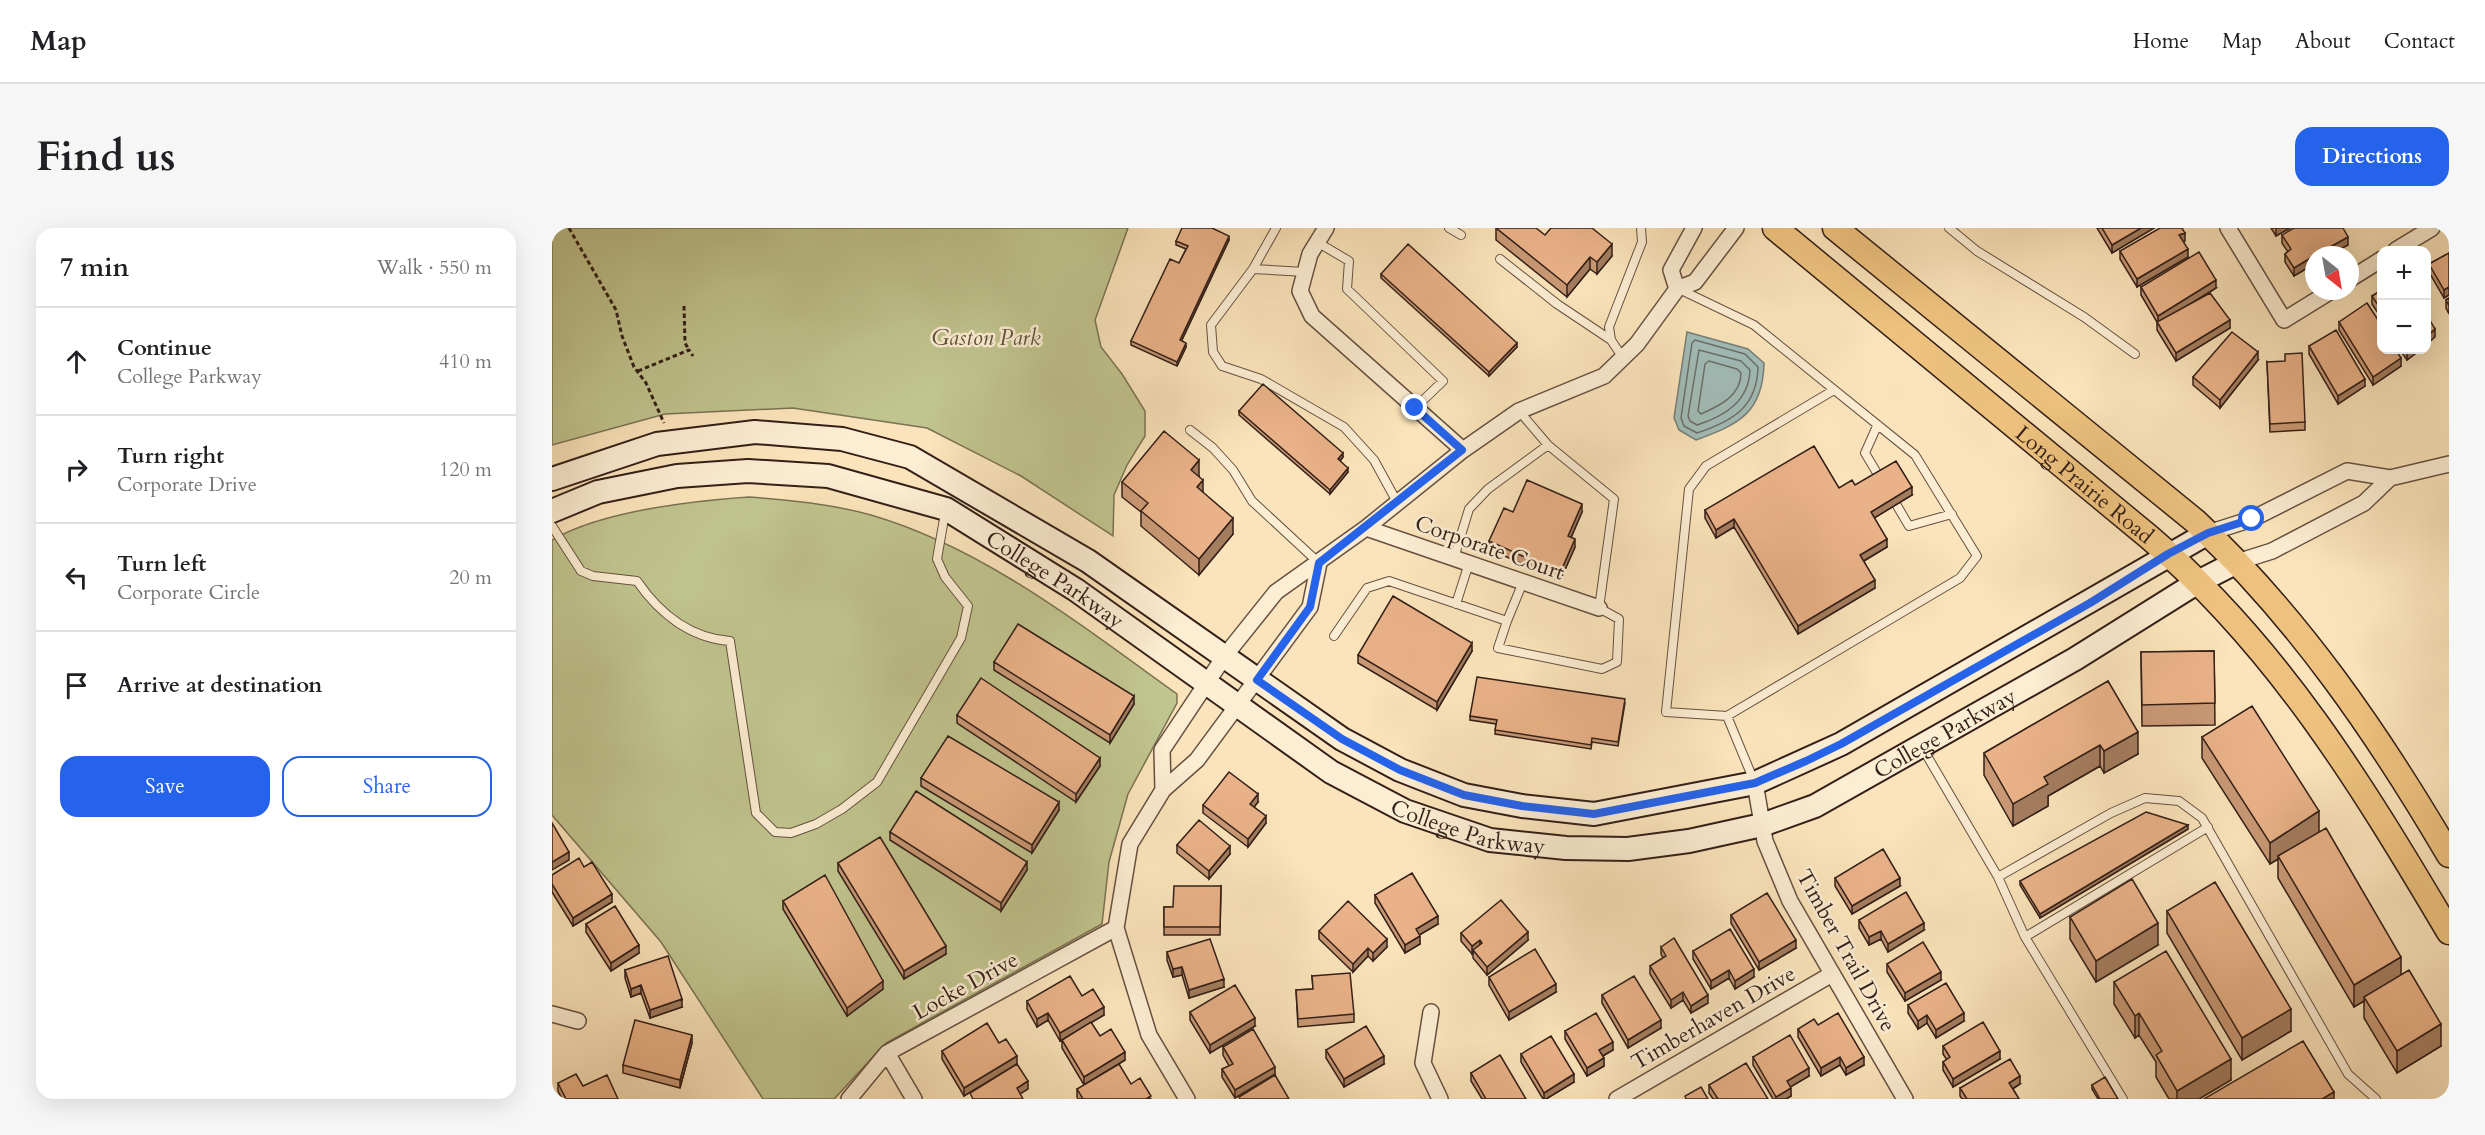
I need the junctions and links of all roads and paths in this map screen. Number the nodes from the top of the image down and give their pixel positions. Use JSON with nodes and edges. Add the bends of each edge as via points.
{"nodes":[{"id":1,"x":569,"y":228,"type":"edge"},
{"id":2,"x":1276,"y":228,"type":"edge"},
{"id":3,"x":1326,"y":228,"type":"edge"},
{"id":4,"x":1449,"y":228,"type":"edge"},
{"id":5,"x":1641,"y":228,"type":"edge"},
{"id":6,"x":1694,"y":228,"type":"edge"},
{"id":7,"x":1736,"y":228,"type":"edge"},
{"id":8,"x":1775,"y":228,"type":"edge"},
{"id":9,"x":1835,"y":228,"type":"edge"},
{"id":10,"x":1950,"y":228,"type":"edge"},
{"id":11,"x":2228,"y":228,"type":"edge"},
{"id":12,"x":2432,"y":228,"type":"edge"},
{"id":13,"x":1461,"y":235,"type":"dead end"},
{"id":14,"x":1317,"y":242,"type":"junction"},
{"id":15,"x":2403,"y":246,"type":"edge"},
{"id":16,"x":1500,"y":259,"type":"dead end"},
{"id":17,"x":2377,"y":262,"type":"edge"},
{"id":18,"x":1253,"y":269,"type":"junction"},
{"id":19,"x":1305,"y":272,"type":"junction"},
{"id":20,"x":2359,"y":273,"type":"edge"},
{"id":21,"x":1677,"y":289,"type":"junction"},
{"id":22,"x":2316,"y":300,"type":"edge"},
{"id":23,"x":684,"y":306,"type":"dead end"},
{"id":24,"x":1611,"y":340,"type":"junction"},
{"id":25,"x":690,"y":350,"type":"junction"},
{"id":26,"x":2135,"y":354,"type":"dead end"},
{"id":27,"x":693,"y":356,"type":"dead end"},
{"id":28,"x":1623,"y":358,"type":"junction"},
{"id":29,"x":638,"y":371,"type":"junction"},
{"id":30,"x":1834,"y":390,"type":"junction"},
{"id":31,"x":1415,"y":408,"type":"junction"},
{"id":32,"x":1520,"y":411,"type":"junction"},
{"id":33,"x":1877,"y":426,"type":"junction"},
{"id":34,"x":1190,"y":430,"type":"dead end"},
{"id":35,"x":666,"y":443,"type":"junction"},
{"id":36,"x":1548,"y":445,"type":"junction"},
{"id":37,"x":1462,"y":450,"type":"junction"},
{"id":38,"x":2449,"y":464,"type":"edge"},
{"id":39,"x":1880,"y":478,"type":"edge"},
{"id":40,"x":2390,"y":478,"type":"junction"},
{"id":41,"x":552,"y":479,"type":"edge"},
{"id":42,"x":957,"y":483,"type":"junction"},
{"id":43,"x":1398,"y":502,"type":"junction"},
{"id":44,"x":1896,"y":504,"type":"edge"},
{"id":45,"x":946,"y":509,"type":"junction"},
{"id":46,"x":552,"y":511,"type":"edge"},
{"id":47,"x":1952,"y":514,"type":"junction"},
{"id":48,"x":552,"y":526,"type":"edge"},
{"id":49,"x":1366,"y":528,"type":"junction"},
{"id":50,"x":2208,"y":533,"type":"junction"},
{"id":51,"x":2168,"y":554,"type":"junction"},
{"id":52,"x":1461,"y":561,"type":"junction"},
{"id":53,"x":2237,"y":562,"type":"junction"},
{"id":54,"x":1319,"y":563,"type":"junction"},
{"id":55,"x":1523,"y":582,"type":"junction"},
{"id":56,"x":2198,"y":582,"type":"junction"},
{"id":57,"x":1456,"y":604,"type":"junction"},
{"id":58,"x":1599,"y":608,"type":"junction"},
{"id":59,"x":1507,"y":621,"type":"junction"},
{"id":60,"x":1334,"y":636,"type":"dead end"},
{"id":61,"x":1224,"y":657,"type":"junction"},
{"id":62,"x":1257,"y":680,"type":"junction"},
{"id":63,"x":1206,"y":685,"type":"junction"},
{"id":64,"x":1237,"y":707,"type":"junction"},
{"id":65,"x":1727,"y":716,"type":"junction"},
{"id":66,"x":1921,"y":747,"type":"junction"},
{"id":67,"x":1755,"y":783,"type":"junction"},
{"id":68,"x":1163,"y":790,"type":"junction"},
{"id":69,"x":1762,"y":825,"type":"junction"},
{"id":70,"x":2208,"y":827,"type":"junction"},
{"id":71,"x":2449,"y":855,"type":"edge"},
{"id":72,"x":1998,"y":877,"type":"junction"},
{"id":73,"x":1116,"y":928,"type":"junction"},
{"id":74,"x":2449,"y":932,"type":"edge"},
{"id":75,"x":2025,"y":937,"type":"junction"},
{"id":76,"x":1832,"y":974,"type":"junction"},
{"id":77,"x":1431,"y":1012,"type":"dead end"},
{"id":78,"x":552,"y":1014,"type":"edge"},
{"id":79,"x":578,"y":1021,"type":"dead end"},
{"id":80,"x":887,"y":1053,"type":"junction"},
{"id":81,"x":849,"y":1099,"type":"edge"},
{"id":82,"x":914,"y":1099,"type":"edge"},
{"id":83,"x":1187,"y":1099,"type":"edge"},
{"id":84,"x":1440,"y":1099,"type":"edge"},
{"id":85,"x":1617,"y":1099,"type":"edge"},
{"id":86,"x":1905,"y":1099,"type":"edge"},
{"id":87,"x":2123,"y":1099,"type":"edge"},
{"id":88,"x":2376,"y":1099,"type":"edge"}],
"edges":[{"from":1,"to":29,"type":"path","via":[[616,310],[622,336]]},
{"from":2,"to":18,"type":"lane"},
{"from":3,"to":14,"type":"street"},
{"from":4,"to":13,"type":"lane"},
{"from":5,"to":24,"type":"lane","via":[[1642,242],[1609,327]]},
{"from":6,"to":21,"type":"street","via":[[1671,270]]},
{"from":7,"to":21,"type":"street","via":[[1695,282]]},
{"from":8,"to":51,"type":"main road","name":"Long Prairie Road"},
{"from":9,"to":50,"type":"main road","name":"Long Prairie Road"},
{"from":10,"to":26,"type":"lane","via":[[1977,251],[2084,316]]},
{"from":11,"to":22,"type":"street","via":[[2284,320]]},
{"from":12,"to":15,"type":"street"},
{"from":14,"to":19,"type":"street"},
{"from":14,"to":31,"type":"lane","via":[[1349,261],[1347,289],[1443,381]]},
{"from":16,"to":24,"type":"lane"},
{"from":17,"to":20,"type":"street"},
{"from":18,"to":19,"type":"lane"},
{"from":18,"to":43,"type":"lane","via":[[1211,325],[1213,352],[1222,366],[1261,379],[1344,427],[1374,460]]},
{"from":19,"to":31,"type":"street","via":[[1300,291],[1312,316]]},
{"from":21,"to":28,"type":"street"},
{"from":21,"to":30,"type":"lane","via":[[1754,326]]},
{"from":23,"to":25,"type":"path","via":[[685,343]]},
{"from":24,"to":28,"type":"lane"},
{"from":25,"to":27,"type":"path"},
{"from":25,"to":29,"type":"path"},
{"from":28,"to":32,"type":"street","via":[[1604,376]]},
{"from":29,"to":35,"type":"path","via":[[663,419]]},
{"from":30,"to":33,"type":"lane"},
{"from":30,"to":65,"type":"lane","via":[[1706,466],[1689,489],[1666,712]]},
{"from":31,"to":37,"type":"street"},
{"from":32,"to":36,"type":"lane"},
{"from":32,"to":37,"type":"street"},
{"from":33,"to":39,"type":"lane","via":[[1865,453]]},
{"from":33,"to":47,"type":"lane","via":[[1915,455]]},
{"from":34,"to":54,"type":"lane","via":[[1233,470],[1252,501]]},
{"from":35,"to":41,"type":"main road","name":"College Parkway"},
{"from":35,"to":42,"type":"main road","name":"College Parkway","via":[[755,432],[842,439],[910,457]]},
{"from":36,"to":52,"type":"lane","via":[[1488,489],[1469,509]]},
{"from":36,"to":58,"type":"lane","via":[[1614,499]]},
{"from":37,"to":43,"type":"street"},
{"from":38,"to":40,"type":"street","name":"College Parkway"},
{"from":40,"to":50,"type":"street","name":"College Parkway","via":[[2347,471],[2252,519]]},
{"from":40,"to":53,"type":"street","name":"College Parkway","via":[[2364,503],[2272,551]]},
{"from":42,"to":45,"type":"main road"},
{"from":42,"to":61,"type":"main road","name":"College Parkway","via":[[1088,561]]},
{"from":43,"to":49,"type":"street"},
{"from":44,"to":47,"type":"lane","via":[[1909,526]]},
{"from":45,"to":46,"type":"main road","name":"College Parkway","via":[[828,476],[748,471],[677,476],[620,487]]},
{"from":45,"to":48,"type":"lane","via":[[937,559],[945,577],[968,606],[961,638],[877,782],[842,809],[791,833],[775,832],[756,813],[730,641],[714,640],[664,614],[638,581],[581,571]]},
{"from":45,"to":63,"type":"main road","name":"College Parkway","via":[[1076,590]]},
{"from":47,"to":65,"type":"lane","via":[[1977,556],[1960,578]]},
{"from":49,"to":52,"type":"street","name":"Corporate Court"},
{"from":49,"to":54,"type":"street"},
{"from":50,"to":51,"type":"main road","name":"College Parkway"},
{"from":50,"to":53,"type":"main road","name":"Long Prairie Road"},
{"from":51,"to":56,"type":"main road","name":"Long Prairie Road"},
{"from":51,"to":67,"type":"main road","name":"College Parkway","via":[[2090,603],[1841,744]]},
{"from":52,"to":55,"type":"street","name":"Corporate Court"},
{"from":52,"to":57,"type":"lane"},
{"from":53,"to":56,"type":"main road","name":"College Parkway"},
{"from":53,"to":71,"type":"main road","name":"Long Prairie Road","via":[[2327,666],[2407,784]]},
{"from":54,"to":61,"type":"street","via":[[1276,592]]},
{"from":54,"to":62,"type":"street","via":[[1310,607]]},
{"from":55,"to":58,"type":"street","name":"Corporate Court"},
{"from":55,"to":59,"type":"lane"},
{"from":56,"to":66,"type":"main road","name":"College Parkway","via":[[2075,659]]},
{"from":56,"to":74,"type":"main road","name":"Long Prairie Road","via":[[2292,687],[2371,800]]},
{"from":57,"to":59,"type":"lane"},
{"from":57,"to":60,"type":"lane","via":[[1389,581],[1368,588]]},
{"from":58,"to":59,"type":"lane","via":[[1619,619],[1617,662],[1602,669],[1498,648]]},
{"from":61,"to":62,"type":"main road","name":"College Parkway"},
{"from":61,"to":63,"type":"street"},
{"from":62,"to":64,"type":"street"},
{"from":62,"to":67,"type":"main road","name":"College Parkway","via":[[1342,739],[1400,770],[1464,795],[1594,814]]},
{"from":63,"to":64,"type":"main road","name":"College Parkway"},
{"from":63,"to":68,"type":"street","via":[[1161,750]]},
{"from":64,"to":68,"type":"street","via":[[1197,760]]},
{"from":64,"to":69,"type":"main road","name":"College Parkway","via":[[1331,772],[1406,811],[1490,840],[1566,848],[1628,849]]},
{"from":65,"to":67,"type":"lane"},
{"from":66,"to":69,"type":"main road","name":"College Parkway","via":[[1815,806]]},
{"from":66,"to":72,"type":"lane"},
{"from":67,"to":69,"type":"street","name":"Timber Trail Drive"},
{"from":68,"to":73,"type":"street","via":[[1130,844]]},
{"from":69,"to":76,"type":"street","name":"Timber Trail Drive","via":[[1790,901]]},
{"from":70,"to":72,"type":"lane","via":[[2179,801],[2145,798]]},
{"from":70,"to":75,"type":"lane"},
{"from":70,"to":88,"type":"lane","via":[[2348,1074]]},
{"from":72,"to":75,"type":"lane"},
{"from":73,"to":80,"type":"street","name":"Locke Drive"},
{"from":73,"to":83,"type":"street","via":[[1149,1035]]},
{"from":75,"to":87,"type":"lane"},
{"from":76,"to":85,"type":"street","name":"Timberhaven Drive"},
{"from":76,"to":86,"type":"street","name":"Timber Trail Drive"},
{"from":77,"to":84,"type":"street","via":[[1424,1064]]},
{"from":78,"to":79,"type":"street"},
{"from":80,"to":81,"type":"street","name":"Locke Drive"},
{"from":80,"to":82,"type":"street"}]}
